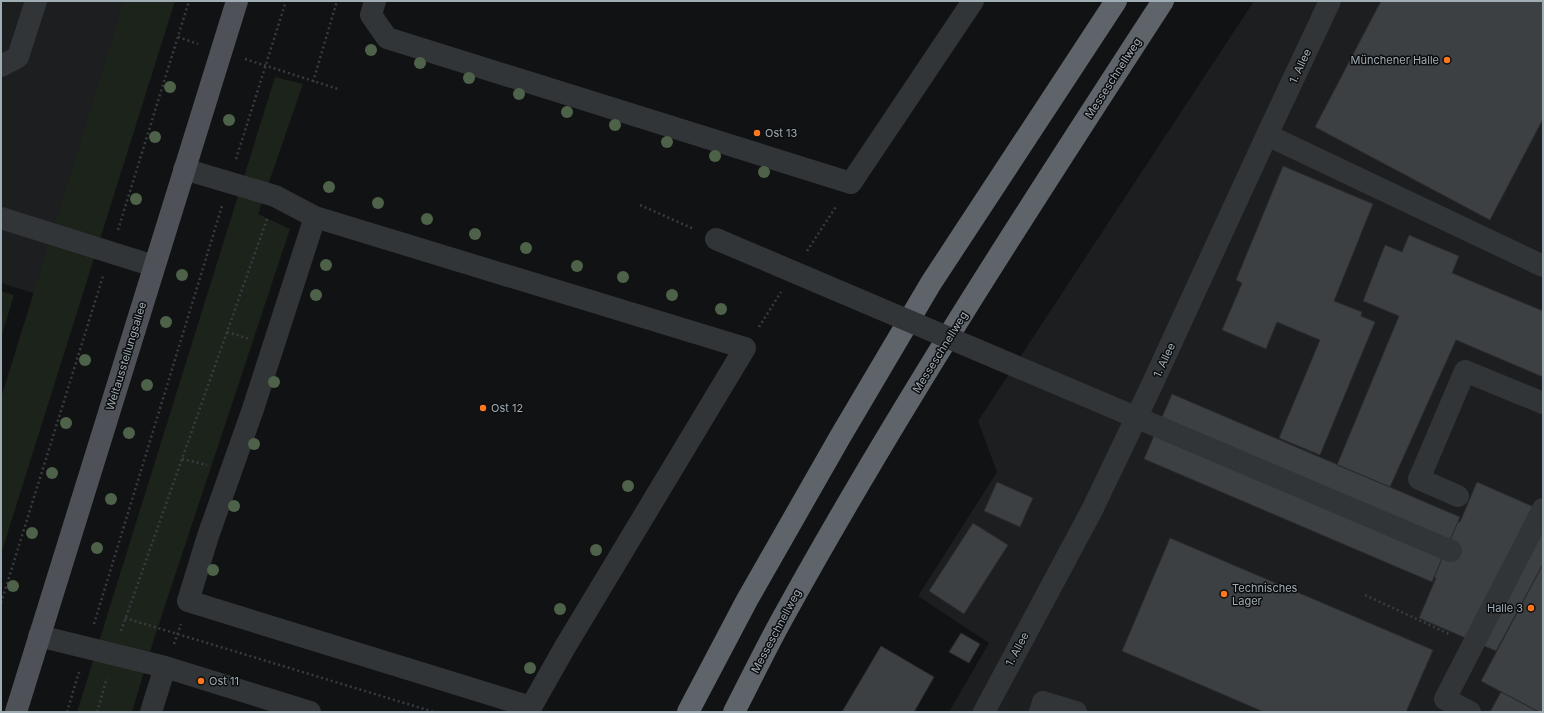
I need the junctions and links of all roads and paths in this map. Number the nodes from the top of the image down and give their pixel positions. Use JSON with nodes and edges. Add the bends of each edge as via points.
{"nodes":[{"id":1,"x":36,"y":1,"type":"edge"},
{"id":2,"x":189,"y":1,"type":"edge"},
{"id":3,"x":237,"y":1,"type":"edge"},
{"id":4,"x":286,"y":1,"type":"edge"},
{"id":5,"x":337,"y":1,"type":"edge"},
{"id":6,"x":375,"y":1,"type":"edge"},
{"id":7,"x":973,"y":1,"type":"edge"},
{"id":8,"x":1116,"y":1,"type":"edge"},
{"id":9,"x":1163,"y":1,"type":"edge"},
{"id":10,"x":1330,"y":1,"type":"edge"},
{"id":11,"x":178,"y":38,"type":"junction"},
{"id":12,"x":222,"y":51,"type":"junction"},
{"id":13,"x":1,"y":66,"type":"edge"},
{"id":14,"x":266,"y":66,"type":"junction"},
{"id":15,"x":313,"y":82,"type":"junction"},
{"id":16,"x":338,"y":89,"type":"dead end"},
{"id":17,"x":1267,"y":135,"type":"junction"},
{"id":18,"x":184,"y":170,"type":"junction"},
{"id":19,"x":229,"y":182,"type":"junction"},
{"id":20,"x":275,"y":196,"type":"junction"},
{"id":21,"x":640,"y":205,"type":"dead end"},
{"id":22,"x":315,"y":217,"type":"junction"},
{"id":23,"x":1,"y":218,"type":"edge"},
{"id":24,"x":716,"y":239,"type":"joint"},
{"id":25,"x":111,"y":252,"type":"junction"},
{"id":26,"x":154,"y":266,"type":"junction"},
{"id":27,"x":1543,"y":266,"type":"edge"},
{"id":28,"x":1543,"y":403,"type":"edge"},
{"id":29,"x":1458,"y":496,"type":"dead end"},
{"id":30,"x":1543,"y":509,"type":"edge"},
{"id":31,"x":1451,"y":551,"type":"dead end"},
{"id":32,"x":1364,"y":595,"type":"dead end"},
{"id":33,"x":188,"y":600,"type":"junction"},
{"id":34,"x":1,"y":603,"type":"edge"},
{"id":35,"x":125,"y":618,"type":"junction"},
{"id":36,"x":177,"y":634,"type":"junction"},
{"id":37,"x":39,"y":636,"type":"junction"},
{"id":38,"x":1452,"y":636,"type":"dead end"},
{"id":39,"x":87,"y":648,"type":"junction"},
{"id":40,"x":113,"y":655,"type":"junction"},
{"id":41,"x":165,"y":667,"type":"junction"},
{"id":42,"x":16,"y":712,"type":"edge"},
{"id":43,"x":67,"y":712,"type":"edge"},
{"id":44,"x":97,"y":712,"type":"edge"},
{"id":45,"x":151,"y":712,"type":"edge"},
{"id":46,"x":310,"y":712,"type":"edge"},
{"id":47,"x":434,"y":712,"type":"edge"},
{"id":48,"x":688,"y":712,"type":"edge"},
{"id":49,"x":734,"y":712,"type":"edge"},
{"id":50,"x":984,"y":712,"type":"edge"},
{"id":51,"x":1040,"y":712,"type":"edge"},
{"id":52,"x":1076,"y":712,"type":"edge"},
{"id":53,"x":1470,"y":712,"type":"edge"}],
"edges":[{"from":1,"to":13,"type":"street","via":[[18,57]]},
{"from":2,"to":11,"type":"path"},
{"from":3,"to":12,"type":"main road","name":"Weltausstellungsallee"},
{"from":4,"to":14,"type":"path"},
{"from":5,"to":15,"type":"path"},
{"from":6,"to":7,"type":"street","via":[[371,15],[387,38],[852,183]]},
{"from":8,"to":48,"type":"highway","via":[[931,284],[747,600]]},
{"from":9,"to":49,"type":"highway","name":"Messeschnellweg","via":[[1031,205],[874,458],[781,620]]},
{"from":10,"to":17,"type":"street","name":"1. Allee"},
{"from":11,"to":12,"type":"path"},
{"from":11,"to":25,"type":"path"},
{"from":12,"to":14,"type":"path"},
{"from":12,"to":18,"type":"main road","name":"Weltausstellungsallee"},
{"from":14,"to":15,"type":"path"},
{"from":14,"to":19,"type":"path"},
{"from":15,"to":16,"type":"path"},
{"from":17,"to":27,"type":"street"},
{"from":17,"to":50,"type":"street","name":"1. Allee","via":[[1092,510]]},
{"from":18,"to":19,"type":"street"},
{"from":18,"to":26,"type":"main road","name":"Weltausstellungsallee"},
{"from":19,"to":20,"type":"street"},
{"from":19,"to":39,"type":"path"},
{"from":20,"to":22,"type":"street"},
{"from":20,"to":35,"type":"path"},
{"from":21,"to":24,"type":"path"},
{"from":22,"to":33,"type":"street"},
{"from":22,"to":33,"type":"street","via":[[745,348],[531,707]]},
{"from":23,"to":25,"type":"street"},
{"from":24,"to":31,"type":"street","bridge":true},
{"from":25,"to":26,"type":"street"},
{"from":25,"to":34,"type":"path"},
{"from":26,"to":37,"type":"main road","name":"Weltausstellungsallee"},
{"from":28,"to":29,"type":"street","via":[[1465,371],[1419,479]]},
{"from":30,"to":53,"type":"street","via":[[1445,699]]},
{"from":32,"to":38,"type":"path"},
{"from":33,"to":36,"type":"path"},
{"from":35,"to":36,"type":"path"},
{"from":35,"to":40,"type":"path"},
{"from":36,"to":41,"type":"path"},
{"from":36,"to":47,"type":"path"},
{"from":37,"to":39,"type":"street"},
{"from":37,"to":42,"type":"main road","name":"Weltausstellungsallee"},
{"from":39,"to":40,"type":"street"},
{"from":39,"to":43,"type":"path"},
{"from":40,"to":41,"type":"street"},
{"from":40,"to":44,"type":"path"},
{"from":41,"to":45,"type":"street"},
{"from":41,"to":46,"type":"street"},
{"from":51,"to":52,"type":"street","via":[[1044,702]]}]}
